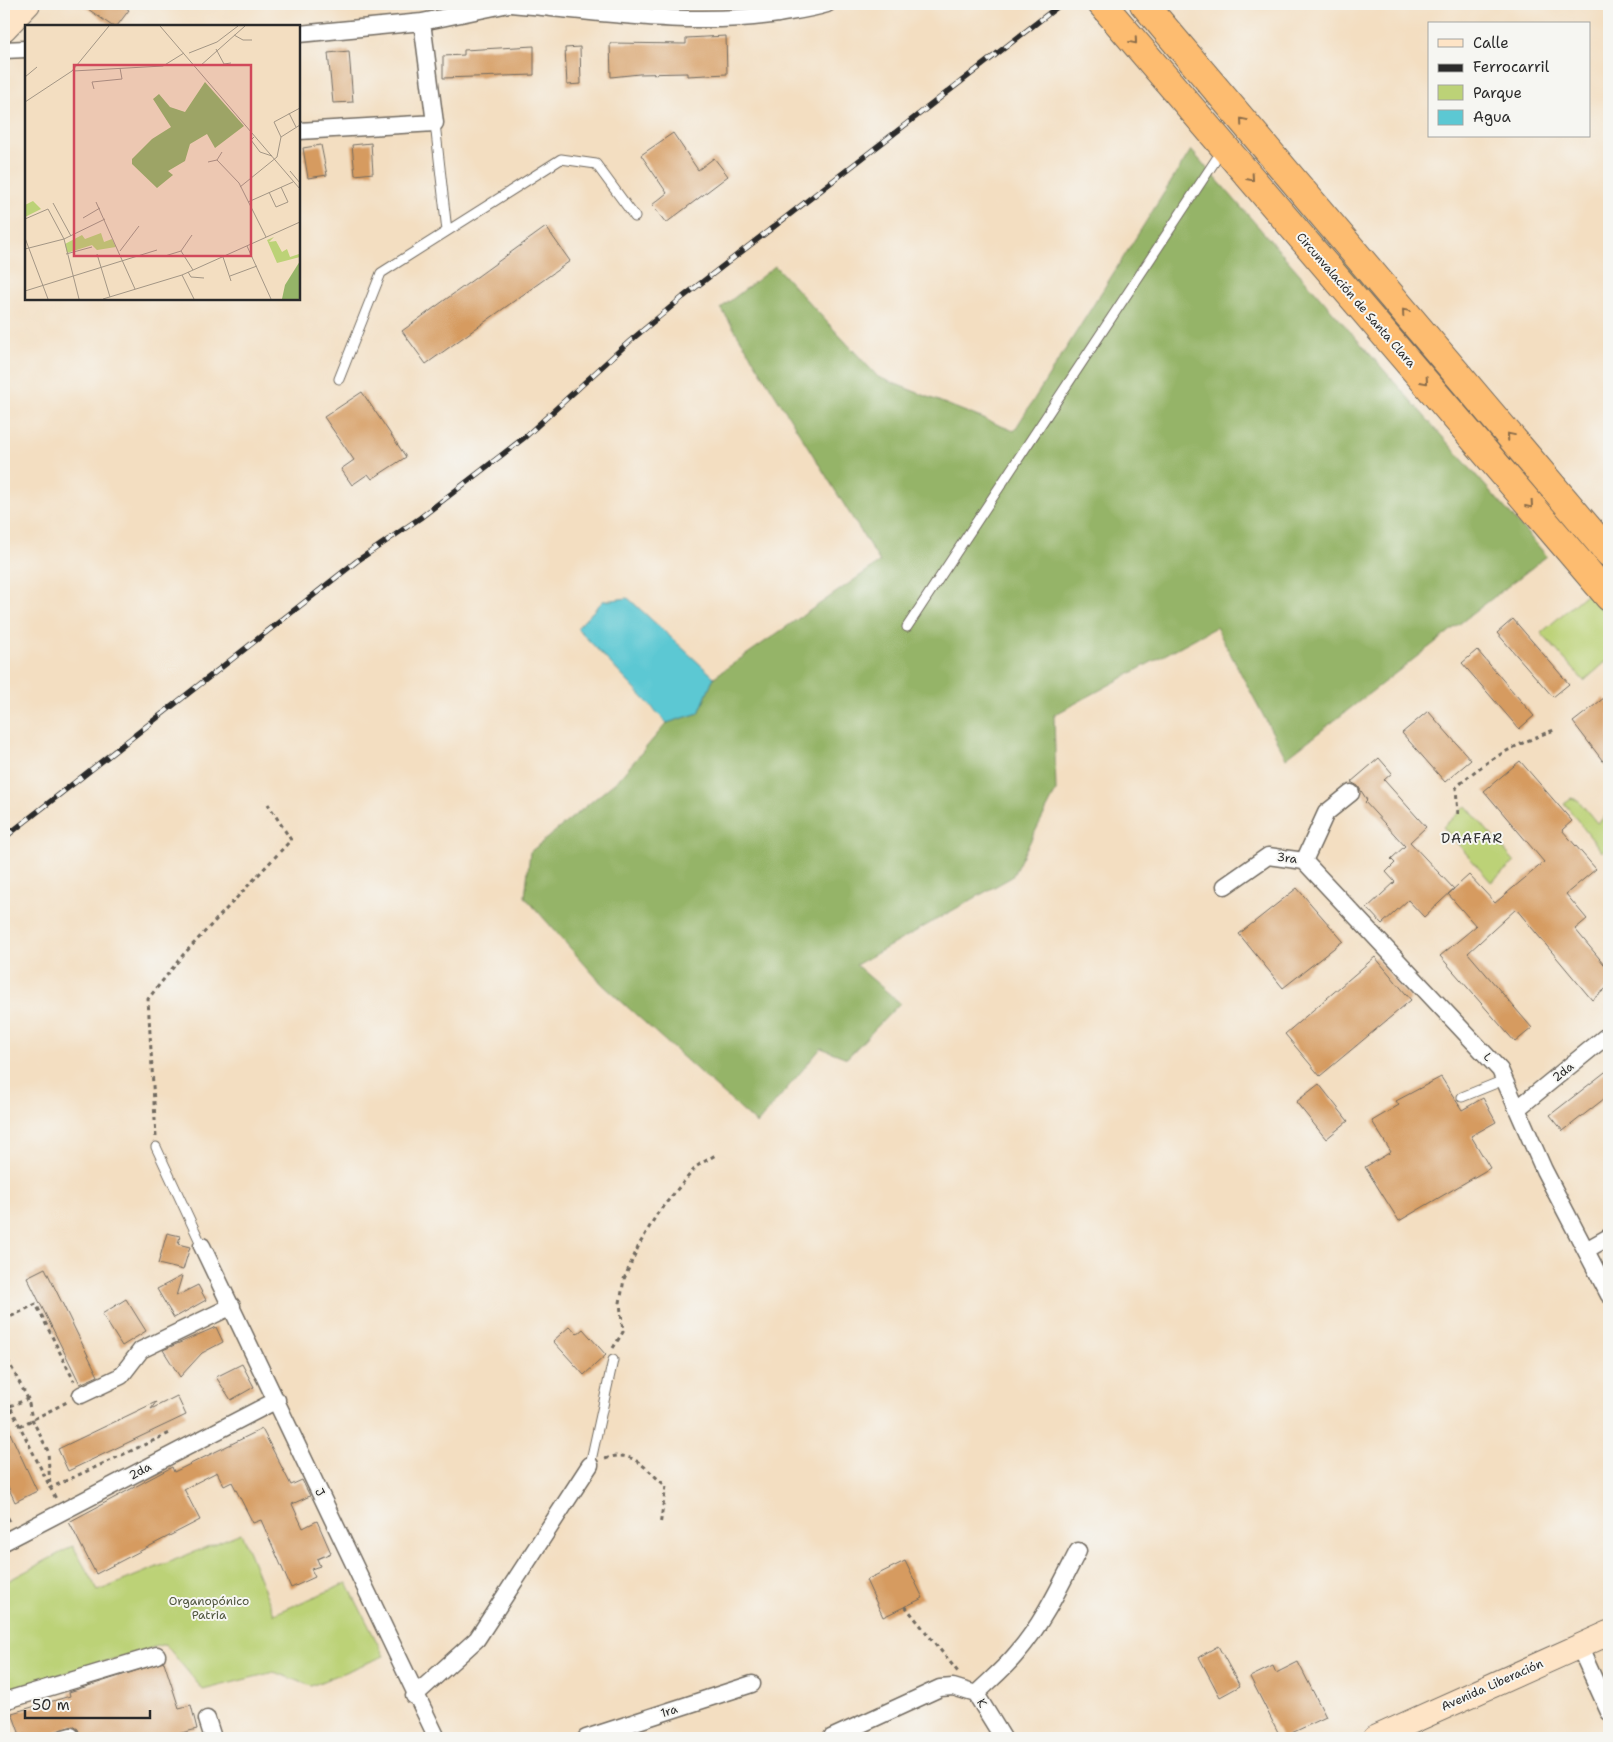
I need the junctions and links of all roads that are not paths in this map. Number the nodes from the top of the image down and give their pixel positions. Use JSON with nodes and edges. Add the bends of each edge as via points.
{"nodes":[{"id":1,"x":28,"y":4,"type":"edge"},
{"id":2,"x":510,"y":4,"type":"edge"},
{"id":3,"x":827,"y":4,"type":"edge"},
{"id":4,"x":1102,"y":4,"type":"edge"},
{"id":5,"x":1146,"y":5,"type":"edge"},
{"id":6,"x":422,"y":22,"type":"junction"},
{"id":7,"x":4,"y":29,"type":"edge"},
{"id":8,"x":300,"y":34,"type":"edge"},
{"id":9,"x":25,"y":49,"type":"edge"},
{"id":10,"x":4,"y":50,"type":"edge"},
{"id":11,"x":1218,"y":92,"type":"junction"},
{"id":12,"x":1192,"y":109,"type":"junction"},
{"id":13,"x":435,"y":123,"type":"junction"},
{"id":14,"x":300,"y":131,"type":"edge"},
{"id":15,"x":1224,"y":147,"type":"junction"},
{"id":16,"x":635,"y":217,"type":"dead end"},
{"id":17,"x":447,"y":231,"type":"junction"},
{"id":18,"x":339,"y":379,"type":"dead end"},
{"id":19,"x":1609,"y":554,"type":"edge"},
{"id":20,"x":1609,"y":597,"type":"edge"},
{"id":21,"x":907,"y":627,"type":"dead end"},
{"id":22,"x":1351,"y":793,"type":"dead end"},
{"id":23,"x":1304,"y":861,"type":"junction"},
{"id":24,"x":1225,"y":886,"type":"dead end"},
{"id":25,"x":1609,"y":1034,"type":"edge"},
{"id":26,"x":1504,"y":1080,"type":"junction"},
{"id":27,"x":1462,"y":1096,"type":"dead end"},
{"id":28,"x":1517,"y":1109,"type":"junction"},
{"id":29,"x":156,"y":1147,"type":"road end"},
{"id":30,"x":1609,"y":1237,"type":"edge"},
{"id":31,"x":202,"y":1246,"type":"joint"},
{"id":32,"x":1586,"y":1250,"type":"junction"},
{"id":33,"x":1609,"y":1295,"type":"edge"},
{"id":34,"x":232,"y":1306,"type":"junction"},
{"id":35,"x":612,"y":1360,"type":"road end"},
{"id":36,"x":81,"y":1395,"type":"road end"},
{"id":37,"x":277,"y":1400,"type":"junction"},
{"id":38,"x":590,"y":1465,"type":"joint"},
{"id":39,"x":4,"y":1542,"type":"edge"},
{"id":40,"x":1078,"y":1551,"type":"dead end"},
{"id":41,"x":1609,"y":1633,"type":"edge"},
{"id":42,"x":1579,"y":1646,"type":"junction"},
{"id":43,"x":158,"y":1655,"type":"dead end"},
{"id":44,"x":752,"y":1684,"type":"dead end"},
{"id":45,"x":976,"y":1694,"type":"junction"},
{"id":46,"x":414,"y":1696,"type":"junction"},
{"id":47,"x":4,"y":1700,"type":"edge"},
{"id":48,"x":1609,"y":1712,"type":"edge"},
{"id":49,"x":207,"y":1720,"type":"dead end"},
{"id":50,"x":213,"y":1738,"type":"edge"},
{"id":51,"x":436,"y":1738,"type":"edge"},
{"id":52,"x":586,"y":1738,"type":"edge"},
{"id":53,"x":832,"y":1738,"type":"edge"},
{"id":54,"x":1003,"y":1738,"type":"edge"},
{"id":55,"x":1375,"y":1738,"type":"edge"}],
"edges":[{"from":1,"to":7,"type":"main road"},
{"from":2,"to":3,"type":"street","via":[[697,21],[757,17]]},
{"from":2,"to":6,"type":"street"},
{"from":4,"to":12,"type":"highway","name":"Circunvalación de Santa Clara","one_way":true},
{"from":5,"to":11,"type":"highway"},
{"from":6,"to":8,"type":"street"},
{"from":6,"to":13,"type":"street"},
{"from":9,"to":10,"type":"street"},
{"from":11,"to":12,"type":"highway","via":[[1207,90],[1196,94]]},
{"from":19,"to":11,"type":"highway","one_way":true},
{"from":12,"to":15,"type":"highway","name":"Circunvalación de Santa Clara"},
{"from":13,"to":14,"type":"street"},
{"from":13,"to":17,"type":"lane"},
{"from":15,"to":20,"type":"highway","name":"Circunvalación de Santa Clara","one_way":true},
{"from":15,"to":21,"type":"lane"},
{"from":16,"to":17,"type":"lane","via":[[596,164],[561,159]]},
{"from":17,"to":18,"type":"lane","via":[[381,273]]},
{"from":22,"to":23,"type":"street","name":"3ra","via":[[1326,813]]},
{"from":23,"to":24,"type":"street","name":"3ra","via":[[1268,856]]},
{"from":23,"to":26,"type":"street","name":"L","via":[[1500,1070]]},
{"from":25,"to":28,"type":"street","name":"2da"},
{"from":26,"to":27,"type":"lane"},
{"from":26,"to":28,"type":"street","name":"L"},
{"from":28,"to":32,"type":"street","name":"L","via":[[1544,1170]]},
{"from":29,"to":31,"type":"lane"},
{"from":30,"to":32,"type":"street"},
{"from":31,"to":34,"type":"street","name":"J"},
{"from":32,"to":33,"type":"street","name":"L"},
{"from":34,"to":36,"type":"street","via":[[141,1350],[121,1376]]},
{"from":34,"to":37,"type":"street","name":"J"},
{"from":35,"to":38,"type":"lane"},
{"from":37,"to":39,"type":"street","name":"2da"},
{"from":37,"to":46,"type":"street","name":"J"},
{"from":38,"to":46,"type":"street","via":[[477,1639]]},
{"from":40,"to":45,"type":"street","via":[[1030,1636],[1017,1654]]},
{"from":41,"to":42,"type":"main road","name":"Avenida Liberación"},
{"from":42,"to":48,"type":"street"},
{"from":42,"to":55,"type":"main road","name":"Avenida Liberación"},
{"from":43,"to":47,"type":"street"},
{"from":44,"to":52,"type":"street","name":"1ra"},
{"from":45,"to":53,"type":"street","via":[[953,1687],[940,1688]]},
{"from":45,"to":54,"type":"street","name":"K"},
{"from":46,"to":51,"type":"street","name":"J"},
{"from":49,"to":50,"type":"street"}]}
